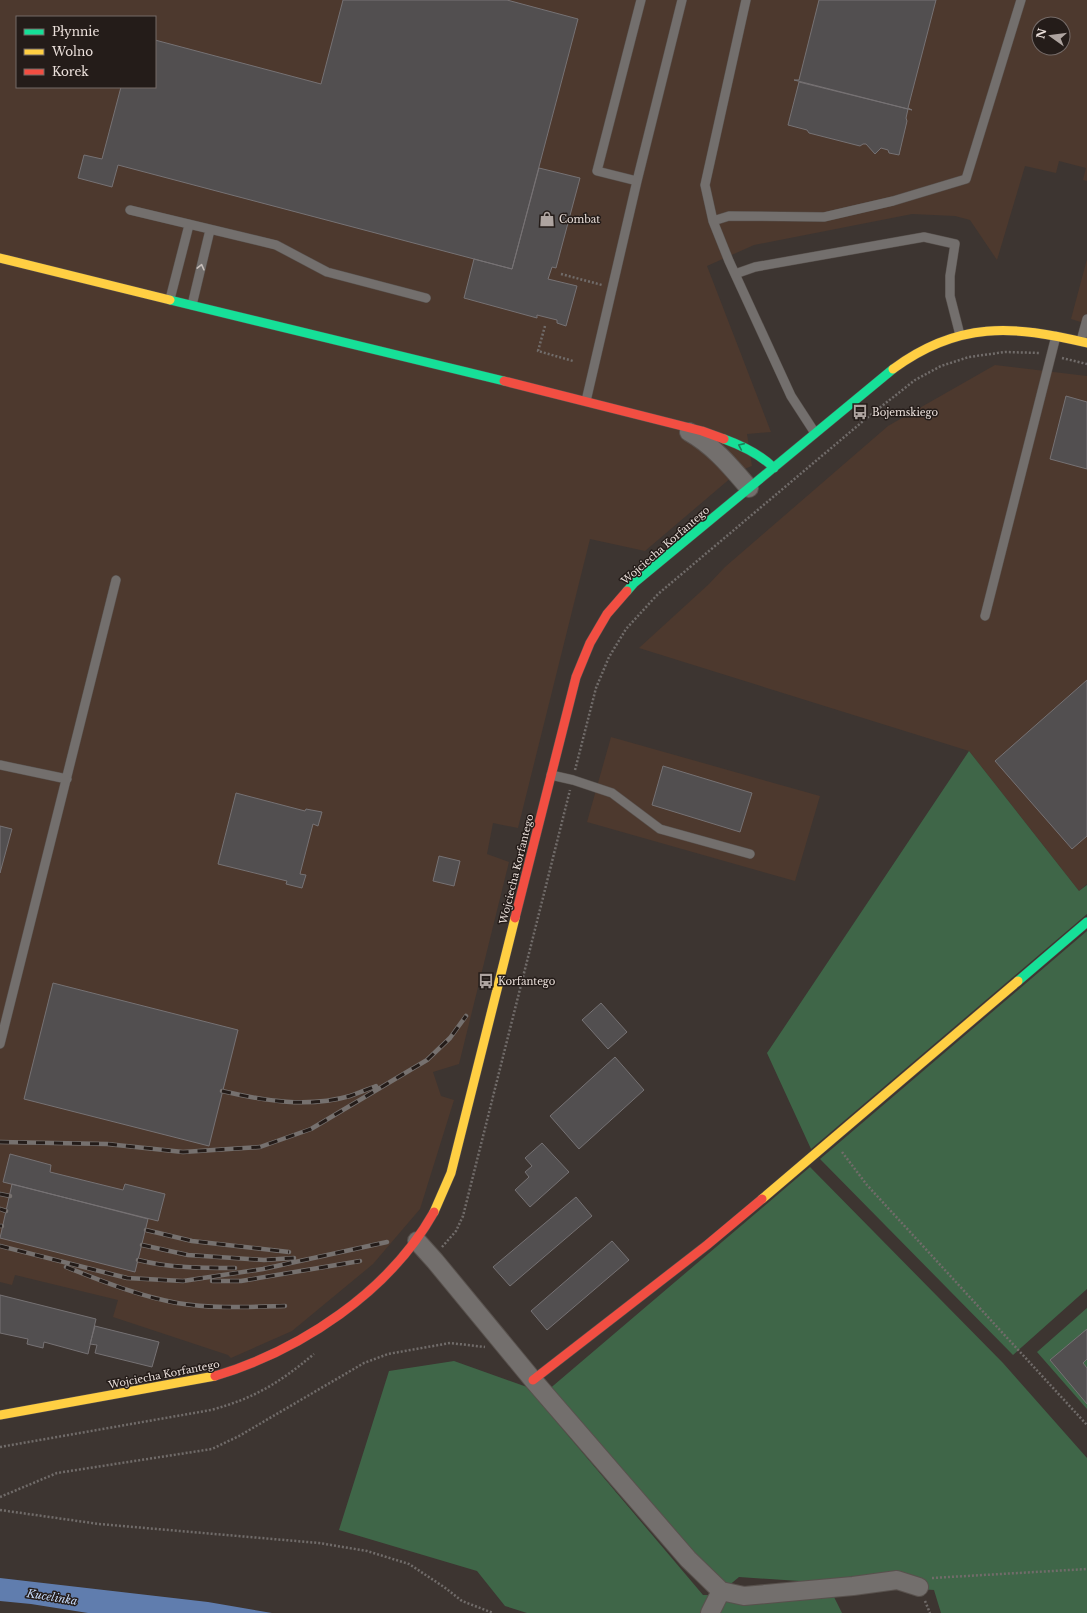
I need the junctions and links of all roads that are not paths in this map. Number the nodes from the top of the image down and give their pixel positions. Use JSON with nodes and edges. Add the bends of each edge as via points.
{"nodes":[{"id":1,"x":641,"y":0,"type":"edge"},
{"id":2,"x":682,"y":0,"type":"edge"},
{"id":3,"x":746,"y":0,"type":"edge"},
{"id":4,"x":1021,"y":0,"type":"edge"},
{"id":5,"x":637,"y":181,"type":"junction"},
{"id":6,"x":130,"y":210,"type":"dead end"},
{"id":7,"x":713,"y":220,"type":"junction"},
{"id":8,"x":189,"y":225,"type":"junction"},
{"id":9,"x":210,"y":230,"type":"junction"},
{"id":10,"x":0,"y":258,"type":"edge"},
{"id":11,"x":735,"y":274,"type":"junction"},
{"id":12,"x":426,"y":298,"type":"dead end"},
{"id":13,"x":170,"y":299,"type":"junction"},
{"id":14,"x":192,"y":305,"type":"junction"},
{"id":15,"x":1087,"y":319,"type":"edge"},
{"id":16,"x":960,"y":335,"type":"junction"},
{"id":17,"x":1056,"y":336,"type":"junction"},
{"id":18,"x":1084,"y":342,"type":"edge"},
{"id":19,"x":586,"y":401,"type":"junction"},
{"id":20,"x":674,"y":424,"type":"junction"},
{"id":21,"x":815,"y":433,"type":"junction"},
{"id":22,"x":774,"y":468,"type":"junction"},
{"id":23,"x":749,"y":488,"type":"junction"},
{"id":24,"x":116,"y":580,"type":"dead end"},
{"id":25,"x":985,"y":616,"type":"dead end"},
{"id":26,"x":0,"y":765,"type":"edge"},
{"id":27,"x":552,"y":775,"type":"junction"},
{"id":28,"x":67,"y":779,"type":"junction"},
{"id":29,"x":750,"y":854,"type":"dead end"},
{"id":30,"x":1087,"y":922,"type":"edge"},
{"id":31,"x":0,"y":1044,"type":"edge"},
{"id":32,"x":417,"y":1241,"type":"junction"},
{"id":33,"x":534,"y":1380,"type":"junction"},
{"id":34,"x":0,"y":1415,"type":"edge"},
{"id":35,"x":924,"y":1583,"type":"road end"},
{"id":36,"x":721,"y":1591,"type":"junction"},
{"id":37,"x":710,"y":1613,"type":"edge"}],
"edges":[{"from":1,"to":5,"type":"lane","via":[[597,172]]},
{"from":2,"to":5,"type":"lane"},
{"from":3,"to":7,"type":"lane","via":[[705,185]]},
{"from":4,"to":7,"type":"lane","via":[[966,179],[893,201],[824,217],[729,216]]},
{"from":5,"to":19,"type":"lane"},
{"from":6,"to":8,"type":"lane"},
{"from":7,"to":11,"type":"lane"},
{"from":8,"to":9,"type":"lane"},
{"from":8,"to":13,"type":"lane"},
{"from":9,"to":12,"type":"lane","via":[[276,245],[327,272]]},
{"from":14,"to":9,"type":"lane","one_way":true},
{"from":10,"to":13,"type":"street"},
{"from":11,"to":16,"type":"lane","via":[[755,267],[924,237],[955,244],[950,296]]},
{"from":11,"to":21,"type":"lane","via":[[791,396]]},
{"from":13,"to":14,"type":"street"},
{"from":14,"to":19,"type":"street"},
{"from":15,"to":18,"type":"lane"},
{"from":16,"to":17,"type":"street","name":"Wojciecha Korfantego","via":[[1012,329]]},
{"from":16,"to":21,"type":"street","name":"Wojciecha Korfantego","via":[[920,351],[883,376]]},
{"from":17,"to":18,"type":"street","name":"Wojciecha Korfantego"},
{"from":17,"to":25,"type":"lane"},
{"from":19,"to":20,"type":"street"},
{"from":22,"to":20,"type":"street","one_way":true,"via":[[765,459],[745,447]]},
{"from":20,"to":23,"type":"street","via":[[703,440],[726,460]]},
{"from":21,"to":22,"type":"street","name":"Wojciecha Korfantego"},
{"from":22,"to":23,"type":"street","name":"Wojciecha Korfantego"},
{"from":23,"to":27,"type":"street","name":"Wojciecha Korfantego","via":[[634,583],[608,614],[590,643],[576,677]]},
{"from":24,"to":28,"type":"lane"},
{"from":26,"to":28,"type":"lane"},
{"from":27,"to":29,"type":"lane","via":[[612,793],[660,829]]},
{"from":27,"to":32,"type":"street","name":"Wojciecha Korfantego","via":[[451,1173],[444,1194]]},
{"from":28,"to":31,"type":"lane"},
{"from":30,"to":33,"type":"street","via":[[708,1245]]},
{"from":32,"to":33,"type":"street"},
{"from":32,"to":34,"type":"street","name":"Wojciecha Korfantego","via":[[386,1275],[348,1307],[312,1334],[260,1361],[208,1378]]},
{"from":33,"to":36,"type":"street","via":[[688,1559]]},
{"from":35,"to":36,"type":"street","via":[[897,1580],[744,1596]]},
{"from":36,"to":37,"type":"street"}]}
